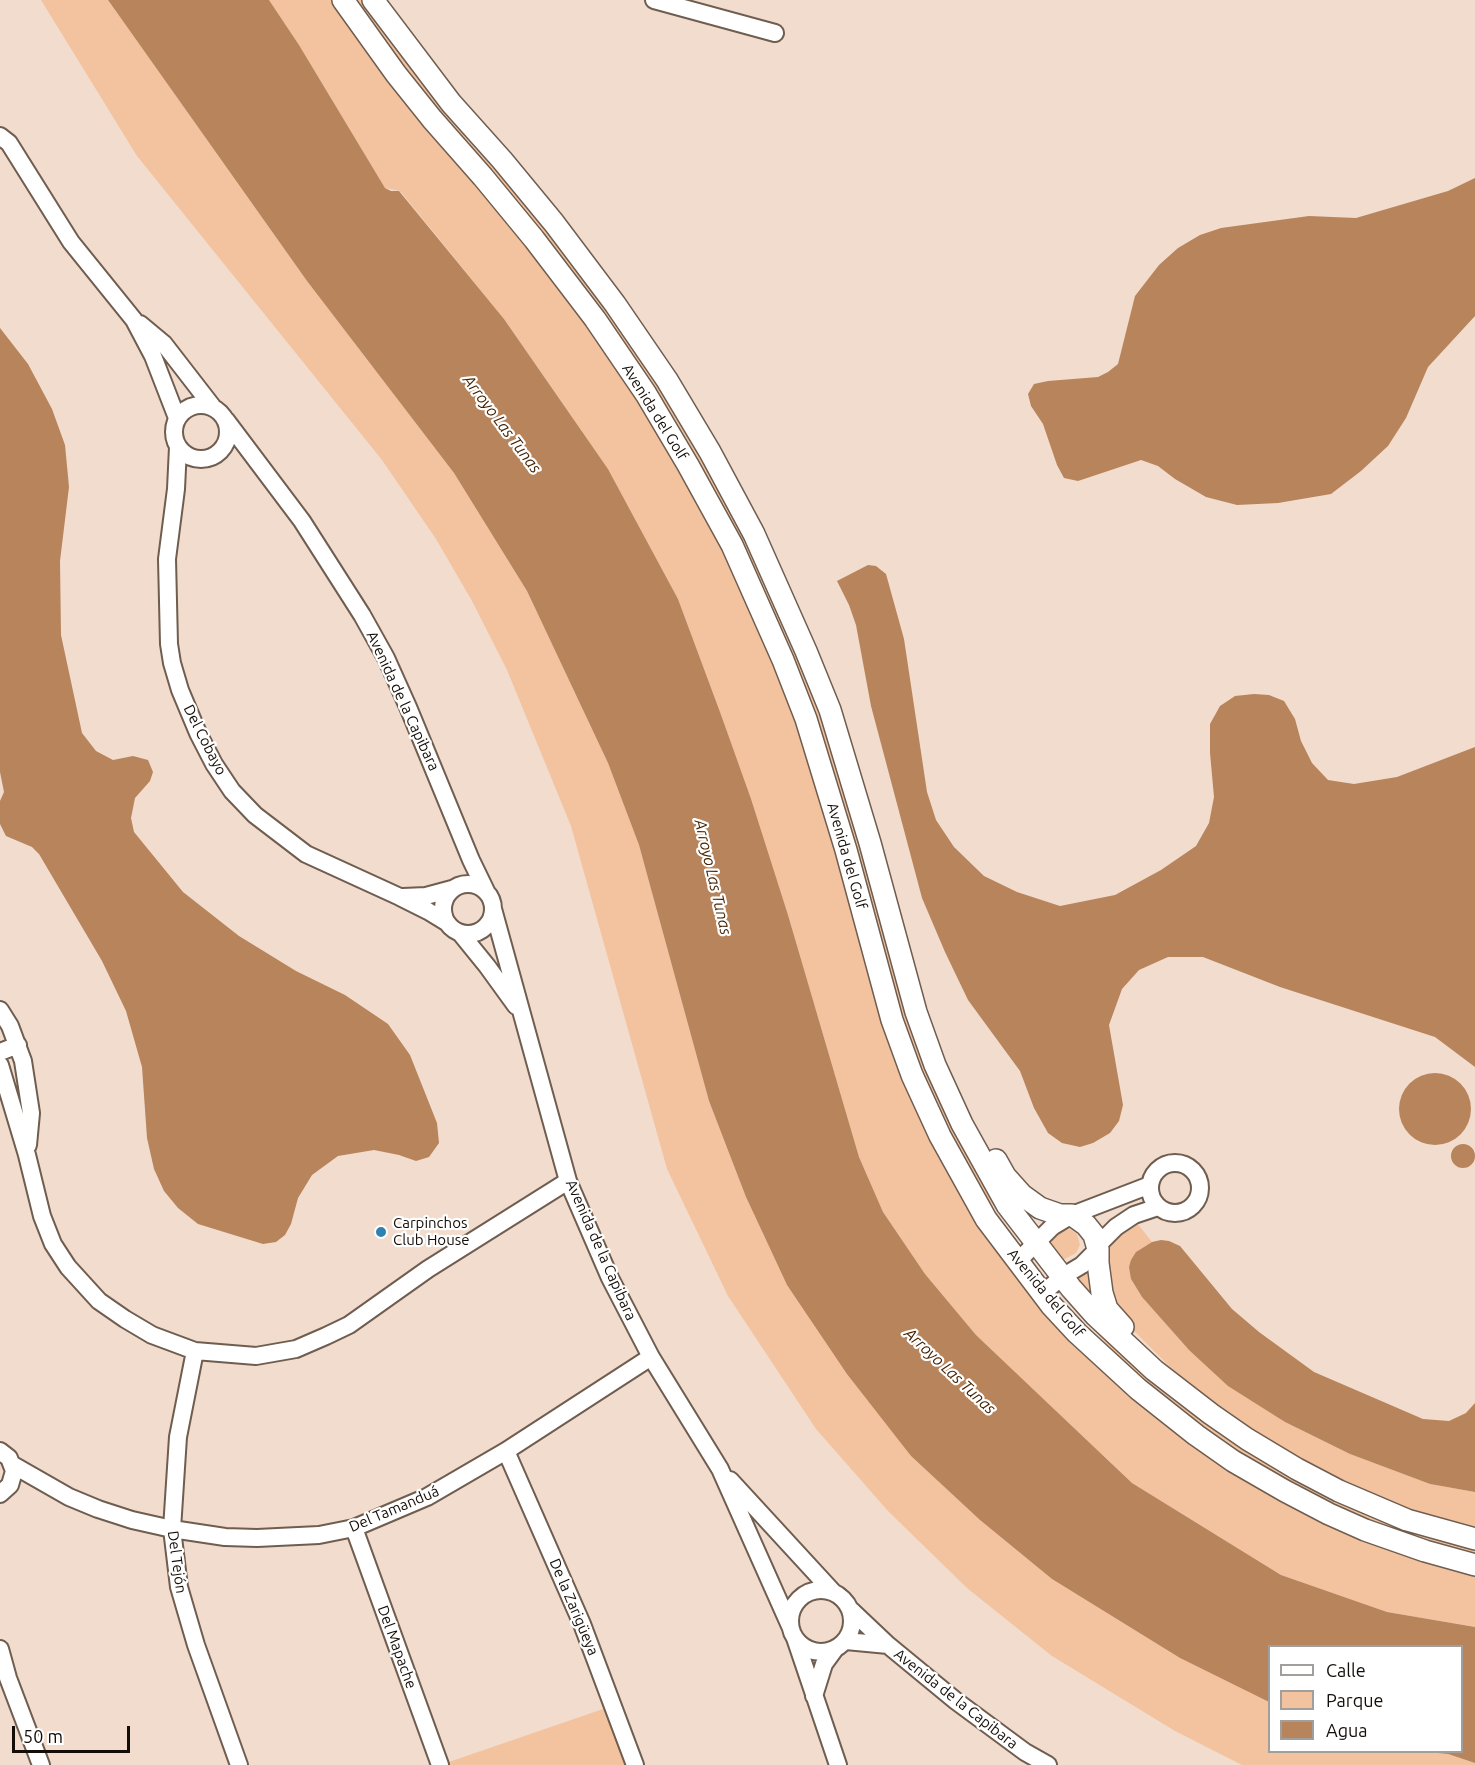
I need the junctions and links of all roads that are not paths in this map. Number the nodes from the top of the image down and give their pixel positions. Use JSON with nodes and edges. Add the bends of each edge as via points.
{"nodes":[{"id":1,"x":343,"y":0,"type":"edge"},
{"id":2,"x":373,"y":0,"type":"edge"},
{"id":3,"x":654,"y":0,"type":"edge"},
{"id":4,"x":775,"y":33,"type":"dead end"},
{"id":5,"x":0,"y":136,"type":"edge"},
{"id":6,"x":134,"y":320,"type":"junction"},
{"id":7,"x":212,"y":406,"type":"junction"},
{"id":8,"x":177,"y":418,"type":"junction"},
{"id":9,"x":226,"y":420,"type":"junction"},
{"id":10,"x":178,"y":447,"type":"junction"},
{"id":11,"x":222,"y":449,"type":"junction"},
{"id":12,"x":205,"y":459,"type":"junction"},
{"id":13,"x":258,"y":461,"type":"junction"},
{"id":14,"x":176,"y":489,"type":"junction"},
{"id":15,"x":471,"y":860,"type":"junction"},
{"id":16,"x":456,"y":886,"type":"junction"},
{"id":17,"x":486,"y":891,"type":"junction"},
{"id":18,"x":400,"y":897,"type":"junction"},
{"id":19,"x":493,"y":909,"type":"junction"},
{"id":20,"x":446,"y":922,"type":"junction"},
{"id":21,"x":461,"y":934,"type":"junction"},
{"id":22,"x":0,"y":1010,"type":"edge"},
{"id":23,"x":916,"y":1012,"type":"junction"},
{"id":24,"x":522,"y":1014,"type":"junction"},
{"id":25,"x":18,"y":1045,"type":"junction"},
{"id":26,"x":0,"y":1052,"type":"edge"},
{"id":27,"x":0,"y":1065,"type":"edge"},
{"id":28,"x":27,"y":1155,"type":"junction"},
{"id":29,"x":568,"y":1181,"type":"junction"},
{"id":30,"x":1150,"y":1185,"type":"junction"},
{"id":31,"x":1158,"y":1207,"type":"junction"},
{"id":32,"x":1072,"y":1215,"type":"junction"},
{"id":33,"x":1036,"y":1244,"type":"junction"},
{"id":34,"x":1098,"y":1249,"type":"junction"},
{"id":35,"x":1018,"y":1261,"type":"junction"},
{"id":36,"x":1062,"y":1277,"type":"junction"},
{"id":37,"x":1043,"y":1293,"type":"junction"},
{"id":38,"x":195,"y":1351,"type":"junction"},
{"id":39,"x":651,"y":1357,"type":"junction"},
{"id":40,"x":1211,"y":1414,"type":"junction"},
{"id":41,"x":0,"y":1451,"type":"edge"},
{"id":42,"x":506,"y":1451,"type":"junction"},
{"id":43,"x":13,"y":1465,"type":"junction"},
{"id":44,"x":720,"y":1469,"type":"junction"},
{"id":45,"x":38,"y":1479,"type":"junction"},
{"id":46,"x":5,"y":1489,"type":"edge"},
{"id":47,"x":354,"y":1528,"type":"junction"},
{"id":48,"x":172,"y":1529,"type":"junction"},
{"id":49,"x":1475,"y":1539,"type":"edge"},
{"id":50,"x":1475,"y":1565,"type":"edge"},
{"id":51,"x":833,"y":1592,"type":"junction"},
{"id":52,"x":851,"y":1610,"type":"junction"},
{"id":53,"x":792,"y":1632,"type":"junction"},
{"id":54,"x":840,"y":1645,"type":"junction"},
{"id":55,"x":888,"y":1645,"type":"junction"},
{"id":56,"x":0,"y":1649,"type":"edge"},
{"id":57,"x":814,"y":1696,"type":"junction"},
{"id":58,"x":1029,"y":1758,"type":"edge"},
{"id":59,"x":41,"y":1765,"type":"edge"},
{"id":60,"x":239,"y":1765,"type":"edge"},
{"id":61,"x":440,"y":1765,"type":"edge"},
{"id":62,"x":635,"y":1765,"type":"edge"},
{"id":63,"x":838,"y":1765,"type":"edge"},
{"id":64,"x":1048,"y":1765,"type":"edge"}],
"edges":[{"from":1,"to":35,"type":"street","name":"Avenida del Golf","via":[[424,110],[534,239],[595,319],[646,394],[732,545],[806,719],[892,1020],[912,1075],[986,1219]]},
{"from":2,"to":23,"type":"street","name":"Avenida del Golf","via":[[451,103],[554,223],[615,304],[667,380],[754,534],[830,710]]},
{"from":3,"to":4,"type":"street"},
{"from":5,"to":6,"type":"street","name":"Avenida de la Capibara","via":[[9,143],[71,243]]},
{"from":6,"to":7,"type":"street","name":"Avenida de la Capibara","via":[[164,344]]},
{"from":6,"to":8,"type":"street","name":"Avenida de la Capibara"},
{"from":7,"to":8,"type":"street","via":[[196,404]]},
{"from":7,"to":9,"type":"street","name":"Avenida de la Capibara"},
{"from":8,"to":10,"type":"street","name":"Avenida de la Capibara","via":[[174,433]]},
{"from":9,"to":11,"type":"street","via":[[228,435]]},
{"from":9,"to":13,"type":"street","name":"Avenida de la Capibara"},
{"from":10,"to":12,"type":"street","via":[[190,457]]},
{"from":10,"to":14,"type":"street","name":"Del Cobayo"},
{"from":11,"to":12,"type":"street"},
{"from":11,"to":13,"type":"street"},
{"from":12,"to":14,"type":"street"},
{"from":13,"to":15,"type":"street","name":"Avenida de la Capibara","via":[[302,521],[386,658]]},
{"from":14,"to":18,"type":"street","name":"Del Cobayo","via":[[167,559],[169,644],[180,690],[214,764],[232,791],[289,843]]},
{"from":15,"to":16,"type":"street"},
{"from":15,"to":17,"type":"street","name":"Avenida de la Capibara"},
{"from":16,"to":17,"type":"street","via":[[475,884]]},
{"from":16,"to":18,"type":"street","name":"Del Cobayo","via":[[426,896]]},
{"from":16,"to":20,"type":"street","via":[[444,901]]},
{"from":17,"to":19,"type":"street","name":"Avenida de la Capibara"},
{"from":18,"to":20,"type":"street","name":"Del Cobayo"},
{"from":19,"to":21,"type":"street","via":[[483,929]]},
{"from":19,"to":24,"type":"street","name":"Avenida de la Capibara"},
{"from":20,"to":21,"type":"street","name":"Avenida de la Capibara"},
{"from":21,"to":24,"type":"street","name":"Avenida de la Capibara"},
{"from":22,"to":25,"type":"street"},
{"from":23,"to":32,"type":"street","via":[[1005,1176],[1040,1208]]},
{"from":23,"to":33,"type":"street","name":"Avenida del Golf","via":[[962,1124],[1007,1205]]},
{"from":24,"to":29,"type":"street","name":"Avenida de la Capibara"},
{"from":25,"to":26,"type":"street"},
{"from":25,"to":28,"type":"street","via":[[30,1113]]},
{"from":27,"to":28,"type":"street"},
{"from":28,"to":38,"type":"street","via":[[53,1244],[80,1282],[125,1319],[152,1335]]},
{"from":29,"to":38,"type":"street","via":[[428,1269],[349,1325],[326,1336],[296,1349],[256,1356]]},
{"from":29,"to":39,"type":"street","name":"Avenida de la Capibara","via":[[610,1278]]},
{"from":30,"to":31,"type":"street","via":[[1150,1194]]},
{"from":30,"to":31,"type":"street","via":[[1153,1175],[1169,1163],[1188,1166],[1200,1181],[1197,1201],[1182,1213]]},
{"from":30,"to":32,"type":"street"},
{"from":31,"to":34,"type":"street","via":[[1134,1215],[1116,1227]]},
{"from":32,"to":33,"type":"street","via":[[1052,1227]]},
{"from":32,"to":34,"type":"street","via":[[1094,1235]]},
{"from":33,"to":35,"type":"street"},
{"from":33,"to":36,"type":"street","name":"Avenida del Golf"},
{"from":34,"to":36,"type":"street"},
{"from":34,"to":40,"type":"street","via":[[1107,1309]]},
{"from":35,"to":37,"type":"street","name":"Avenida del Golf"},
{"from":36,"to":37,"type":"street"},
{"from":36,"to":40,"type":"street","name":"Avenida del Golf","via":[[1125,1344]]},
{"from":37,"to":50,"type":"street","name":"Avenida del Golf","via":[[1077,1333],[1138,1389],[1233,1461],[1347,1522]]},
{"from":38,"to":48,"type":"street","name":"Del Tejón","via":[[178,1437]]},
{"from":39,"to":42,"type":"street","name":"Del Tamanduá"},
{"from":39,"to":44,"type":"street","name":"Avenida de la Capibara"},
{"from":40,"to":49,"type":"street","name":"Avenida del Golf","via":[[1297,1469],[1340,1491],[1407,1520]]},
{"from":41,"to":43,"type":"street","name":"Del Tamanduá"},
{"from":42,"to":47,"type":"street","name":"Del Tamanduá","via":[[427,1497]]},
{"from":42,"to":62,"type":"street","name":"De la Zarigüeya","via":[[582,1624]]},
{"from":43,"to":45,"type":"street","name":"Del Tamanduá"},
{"from":43,"to":46,"type":"street","via":[[13,1478]]},
{"from":44,"to":51,"type":"street","name":"Avenida de la Capibara"},
{"from":44,"to":53,"type":"street","name":"Avenida de la Capibara"},
{"from":45,"to":46,"type":"street"},
{"from":45,"to":48,"type":"street","name":"Del Tamanduá","via":[[98,1509]]},
{"from":47,"to":48,"type":"street","name":"Del Tamanduá","via":[[319,1535],[257,1538]]},
{"from":47,"to":61,"type":"street","name":"Del Mapache"},
{"from":48,"to":60,"type":"street","name":"Del Tejón","via":[[179,1587]]},
{"from":51,"to":52,"type":"street","name":"Avenida de la Capibara"},
{"from":51,"to":53,"type":"street","via":[[811,1591],[802,1596],[790,1615]]},
{"from":52,"to":54,"type":"street","via":[[851,1631]]},
{"from":52,"to":55,"type":"street","name":"Avenida de la Capibara"},
{"from":53,"to":54,"type":"street","name":"Avenida de la Capibara","via":[[808,1650],[817,1652]]},
{"from":53,"to":57,"type":"street"},
{"from":54,"to":55,"type":"street","name":"Avenida de la Capibara"},
{"from":54,"to":57,"type":"street","via":[[824,1664]]},
{"from":55,"to":58,"type":"street","name":"Avenida de la Capibara"},
{"from":56,"to":59,"type":"street"},
{"from":57,"to":63,"type":"street"},
{"from":58,"to":64,"type":"street","name":"Avenida de la Capibara"}]}
